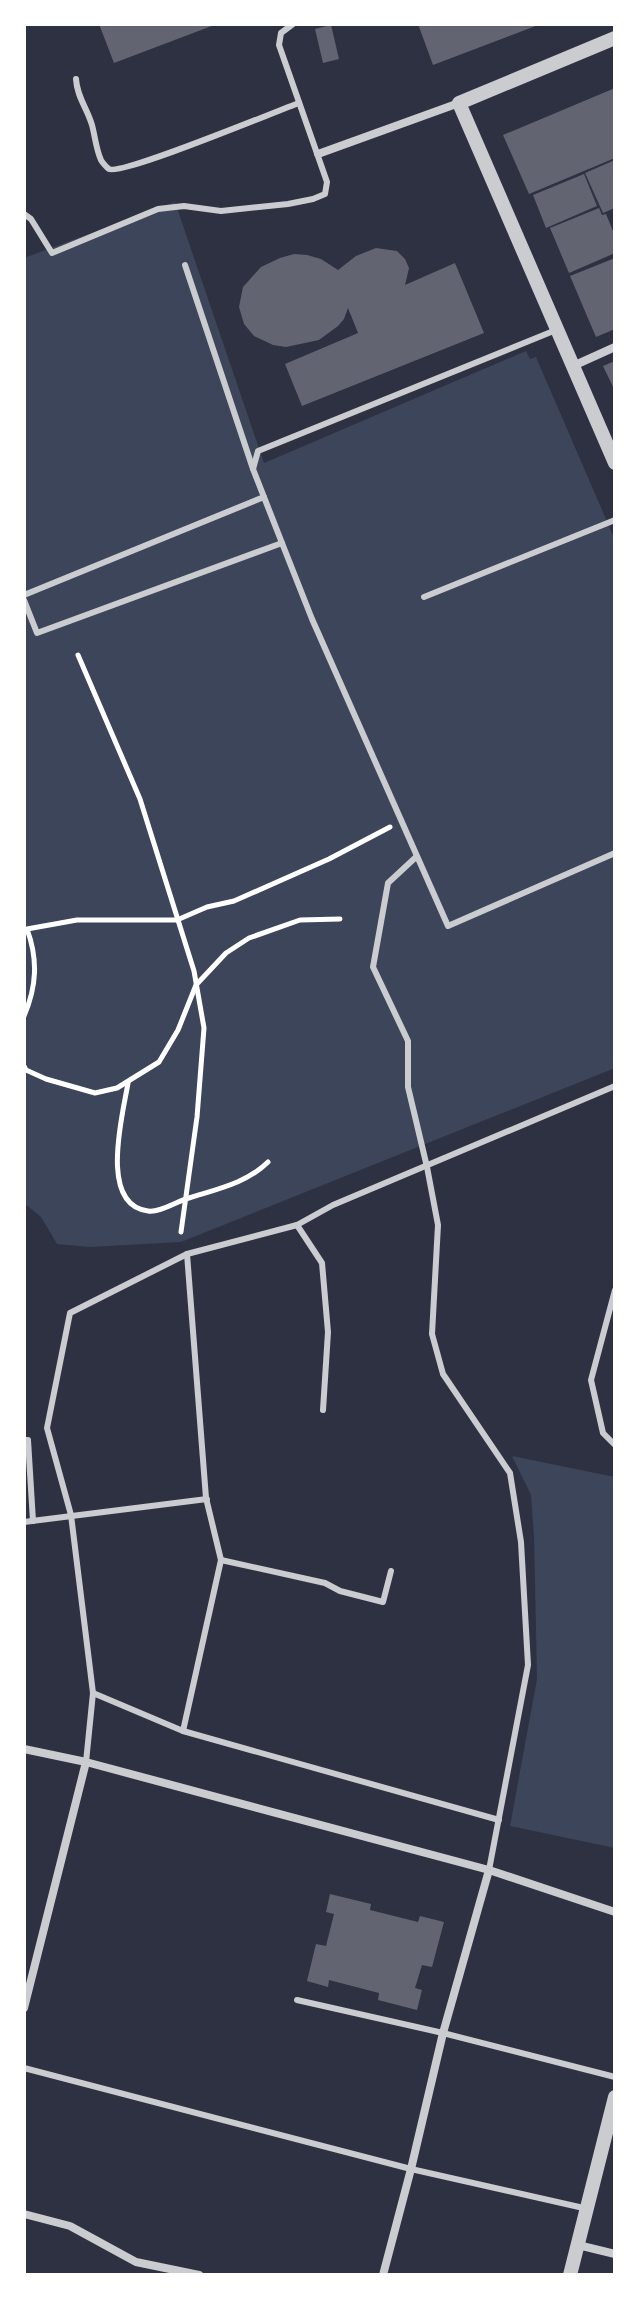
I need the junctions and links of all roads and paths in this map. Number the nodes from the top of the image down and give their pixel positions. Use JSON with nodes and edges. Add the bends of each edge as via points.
{"nodes":[{"id":1,"x":293,"y":24,"type":"edge"},
{"id":2,"x":615,"y":38,"type":"edge"},
{"id":3,"x":76,"y":79,"type":"dead end"},
{"id":4,"x":299,"y":103,"type":"junction"},
{"id":5,"x":459,"y":103,"type":"junction"},
{"id":6,"x":318,"y":154,"type":"junction"},
{"id":7,"x":24,"y":214,"type":"edge"},
{"id":8,"x":185,"y":265,"type":"dead end"},
{"id":9,"x":557,"y":330,"type":"junction"},
{"id":10,"x":615,"y":347,"type":"edge"},
{"id":11,"x":573,"y":366,"type":"junction"},
{"id":12,"x":615,"y":463,"type":"edge"},
{"id":13,"x":253,"y":469,"type":"junction"},
{"id":14,"x":264,"y":497,"type":"junction"},
{"id":15,"x":615,"y":520,"type":"edge"},
{"id":16,"x":282,"y":543,"type":"junction"},
{"id":17,"x":424,"y":597,"type":"dead end"},
{"id":18,"x":24,"y":598,"type":"edge"},
{"id":19,"x":78,"y":655,"type":"dead end"},
{"id":20,"x":402,"y":821,"type":"junction"},
{"id":21,"x":615,"y":853,"type":"edge"},
{"id":22,"x":416,"y":857,"type":"junction"},
{"id":23,"x":340,"y":919,"type":"dead end"},
{"id":24,"x":177,"y":920,"type":"junction"},
{"id":25,"x":196,"y":985,"type":"junction"},
{"id":26,"x":24,"y":1016,"type":"edge"},
{"id":27,"x":24,"y":1066,"type":"edge"},
{"id":28,"x":128,"y":1082,"type":"junction"},
{"id":29,"x":615,"y":1086,"type":"edge"},
{"id":30,"x":268,"y":1162,"type":"dead end"},
{"id":31,"x":427,"y":1167,"type":"junction"},
{"id":32,"x":187,"y":1198,"type":"junction"},
{"id":33,"x":297,"y":1225,"type":"junction"},
{"id":34,"x":181,"y":1232,"type":"dead end"},
{"id":35,"x":187,"y":1254,"type":"junction"},
{"id":36,"x":615,"y":1290,"type":"edge"},
{"id":37,"x":323,"y":1410,"type":"dead end"},
{"id":38,"x":24,"y":1440,"type":"edge"},
{"id":39,"x":615,"y":1445,"type":"edge"},
{"id":40,"x":206,"y":1498,"type":"junction"},
{"id":41,"x":71,"y":1515,"type":"junction"},
{"id":42,"x":33,"y":1521,"type":"junction"},
{"id":43,"x":24,"y":1522,"type":"edge"},
{"id":44,"x":221,"y":1560,"type":"junction"},
{"id":45,"x":391,"y":1571,"type":"dead end"},
{"id":46,"x":93,"y":1693,"type":"junction"},
{"id":47,"x":183,"y":1731,"type":"junction"},
{"id":48,"x":24,"y":1749,"type":"edge"},
{"id":49,"x":86,"y":1762,"type":"junction"},
{"id":50,"x":499,"y":1820,"type":"junction"},
{"id":51,"x":489,"y":1870,"type":"junction"},
{"id":52,"x":615,"y":1912,"type":"edge"},
{"id":53,"x":297,"y":2000,"type":"dead end"},
{"id":54,"x":24,"y":2008,"type":"edge"},
{"id":55,"x":443,"y":2033,"type":"junction"},
{"id":56,"x":24,"y":2068,"type":"edge"},
{"id":57,"x":615,"y":2077,"type":"edge"},
{"id":58,"x":614,"y":2103,"type":"edge"},
{"id":59,"x":411,"y":2169,"type":"junction"},
{"id":60,"x":588,"y":2209,"type":"junction"},
{"id":61,"x":24,"y":2214,"type":"edge"},
{"id":62,"x":578,"y":2245,"type":"junction"},
{"id":63,"x":615,"y":2254,"type":"edge"},
{"id":64,"x":199,"y":2275,"type":"edge"},
{"id":65,"x":383,"y":2275,"type":"edge"},
{"id":66,"x":570,"y":2275,"type":"edge"}],
"edges":[{"from":1,"to":4,"type":"lane","via":[[281,33],[279,45]]},
{"from":2,"to":5,"type":"street"},
{"from":3,"to":4,"type":"lane","via":[[102,161],[118,171]]},
{"from":4,"to":6,"type":"lane"},
{"from":5,"to":6,"type":"street"},
{"from":5,"to":9,"type":"street"},
{"from":6,"to":7,"type":"lane","via":[[327,182],[325,194],[313,199],[221,211],[158,209],[52,253]]},
{"from":8,"to":13,"type":"lane"},
{"from":9,"to":11,"type":"street"},
{"from":9,"to":13,"type":"lane","via":[[258,451]]},
{"from":10,"to":11,"type":"street"},
{"from":11,"to":12,"type":"street"},
{"from":13,"to":14,"type":"lane"},
{"from":14,"to":16,"type":"lane"},
{"from":14,"to":18,"type":"lane"},
{"from":15,"to":17,"type":"lane"},
{"from":16,"to":18,"type":"lane","via":[[37,633]]},
{"from":16,"to":20,"type":"lane"},
{"from":19,"to":24,"type":"path","via":[[140,799]]},
{"from":20,"to":22,"type":"lane"},
{"from":20,"to":24,"type":"path","via":[[234,901]]},
{"from":21,"to":22,"type":"lane","via":[[448,926]]},
{"from":22,"to":31,"type":"lane","via":[[388,883],[373,967],[408,1041],[408,1087]]},
{"from":23,"to":25,"type":"path","via":[[300,920],[249,938],[226,953]]},
{"from":24,"to":25,"type":"path"},
{"from":24,"to":26,"type":"path","via":[[77,920],[27,929],[36,968]]},
{"from":25,"to":28,"type":"path","via":[[159,1062]]},
{"from":25,"to":32,"type":"path","via":[[204,1028]]},
{"from":27,"to":28,"type":"path","via":[[46,1079],[95,1093]]},
{"from":28,"to":32,"type":"path","via":[[117,1172],[122,1192],[134,1206],[150,1212]]},
{"from":29,"to":31,"type":"lane"},
{"from":30,"to":32,"type":"path","via":[[243,1180]]},
{"from":31,"to":33,"type":"lane"},
{"from":31,"to":50,"type":"lane","via":[[438,1225],[432,1334],[443,1374],[510,1473],[521,1542],[528,1665]]},
{"from":32,"to":34,"type":"path"},
{"from":33,"to":35,"type":"lane"},
{"from":33,"to":37,"type":"lane","via":[[322,1263],[328,1332]]},
{"from":35,"to":40,"type":"lane"},
{"from":35,"to":41,"type":"lane","via":[[70,1313],[47,1428]]},
{"from":36,"to":39,"type":"lane","via":[[591,1380],[603,1433]]},
{"from":38,"to":42,"type":"lane"},
{"from":40,"to":41,"type":"lane"},
{"from":40,"to":44,"type":"lane"},
{"from":41,"to":42,"type":"lane"},
{"from":41,"to":46,"type":"lane"},
{"from":42,"to":43,"type":"lane"},
{"from":44,"to":45,"type":"lane","via":[[383,1602]]},
{"from":44,"to":47,"type":"lane"},
{"from":46,"to":47,"type":"lane"},
{"from":46,"to":49,"type":"lane"},
{"from":47,"to":50,"type":"lane"},
{"from":48,"to":49,"type":"street"},
{"from":49,"to":51,"type":"street"},
{"from":49,"to":54,"type":"street"},
{"from":50,"to":51,"type":"lane"},
{"from":51,"to":52,"type":"street"},
{"from":51,"to":55,"type":"street"},
{"from":53,"to":55,"type":"lane"},
{"from":55,"to":57,"type":"lane"},
{"from":55,"to":59,"type":"street"},
{"from":56,"to":59,"type":"lane"},
{"from":58,"to":60,"type":"street"},
{"from":59,"to":60,"type":"lane"},
{"from":59,"to":65,"type":"street"},
{"from":60,"to":62,"type":"street"},
{"from":61,"to":64,"type":"street","via":[[70,2226],[136,2262]]},
{"from":62,"to":63,"type":"street"},
{"from":62,"to":66,"type":"street"}]}
